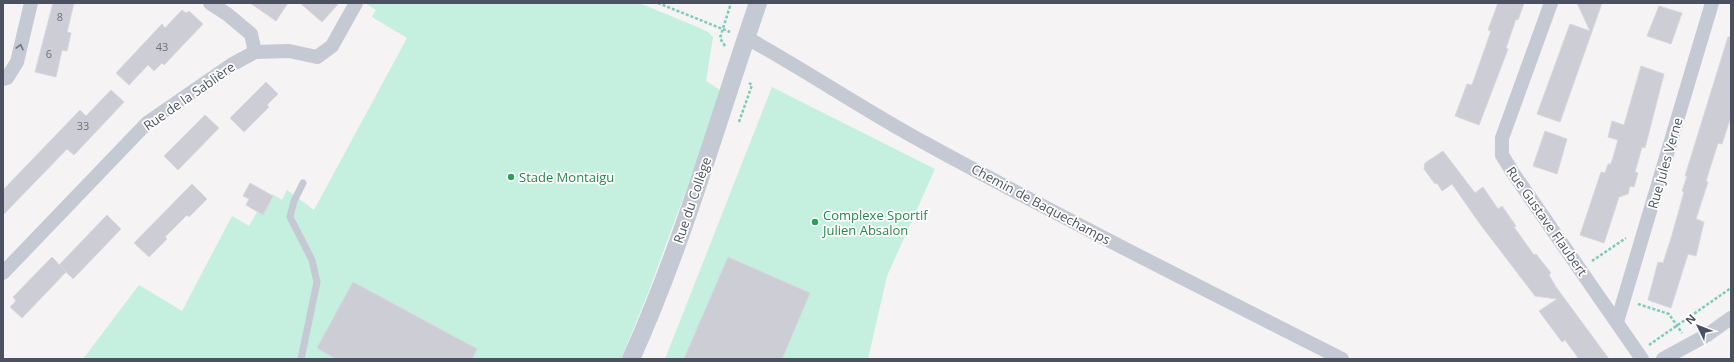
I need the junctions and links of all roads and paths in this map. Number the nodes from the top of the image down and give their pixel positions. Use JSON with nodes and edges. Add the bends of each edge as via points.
{"nodes":[{"id":1,"x":31,"y":3,"type":"edge"},
{"id":2,"x":210,"y":3,"type":"edge"},
{"id":3,"x":356,"y":3,"type":"edge"},
{"id":4,"x":658,"y":3,"type":"edge"},
{"id":5,"x":731,"y":3,"type":"edge"},
{"id":6,"x":758,"y":3,"type":"edge"},
{"id":7,"x":1551,"y":3,"type":"edge"},
{"id":8,"x":1712,"y":3,"type":"edge"},
{"id":9,"x":722,"y":29,"type":"junction"},
{"id":10,"x":747,"y":38,"type":"junction"},
{"id":11,"x":726,"y":48,"type":"dead end"},
{"id":12,"x":256,"y":52,"type":"junction"},
{"id":13,"x":3,"y":79,"type":"edge"},
{"id":14,"x":303,"y":183,"type":"dead end"},
{"id":15,"x":1644,"y":234,"type":"junction"},
{"id":16,"x":1580,"y":270,"type":"junction"},
{"id":17,"x":3,"y":273,"type":"edge"},
{"id":18,"x":1731,"y":288,"type":"edge"},
{"id":19,"x":1625,"y":300,"type":"junction"},
{"id":20,"x":1731,"y":318,"type":"edge"},
{"id":21,"x":1617,"y":322,"type":"junction"},
{"id":22,"x":1677,"y":326,"type":"junction"},
{"id":23,"x":1689,"y":344,"type":"junction"},
{"id":24,"x":1640,"y":356,"type":"edge"},
{"id":25,"x":301,"y":359,"type":"edge"},
{"id":26,"x":632,"y":359,"type":"edge"},
{"id":27,"x":1342,"y":359,"type":"edge"},
{"id":28,"x":1663,"y":359,"type":"edge"}],
"edges":[{"from":13,"to":1,"type":"street","one_way":true,"via":[[7,78],[17,62]]},
{"from":2,"to":12,"type":"street","via":[[251,34]]},
{"from":3,"to":12,"type":"street","name":"Rue de la Sablière","via":[[332,46],[317,57],[289,51]]},
{"from":4,"to":9,"type":"path"},
{"from":5,"to":9,"type":"path"},
{"from":6,"to":10,"type":"street","name":"Rue du Collège"},
{"from":7,"to":16,"type":"street","name":"Rue Gustave Flaubert","via":[[1502,138],[1501,149],[1502,156],[1512,173]]},
{"from":8,"to":15,"type":"street","name":"Rue Jules Verne"},
{"from":9,"to":10,"type":"path"},
{"from":9,"to":11,"type":"path","via":[[720,38]]},
{"from":10,"to":26,"type":"street","name":"Rue du Collège","via":[[685,220]]},
{"from":10,"to":27,"type":"street","name":"Chemin de Baquechamps","via":[[926,144]]},
{"from":12,"to":17,"type":"street","name":"Rue de la Sablière","via":[[231,65],[147,123]]},
{"from":14,"to":25,"type":"lane","via":[[290,217],[312,260],[317,282]]},
{"from":15,"to":16,"type":"path","via":[[1634,232]]},
{"from":15,"to":19,"type":"street","name":"Rue Jules Verne"},
{"from":16,"to":21,"type":"street","name":"Rue Gustave Flaubert"},
{"from":18,"to":22,"type":"path"},
{"from":19,"to":21,"type":"street","name":"Rue Jules Verne"},
{"from":19,"to":22,"type":"path","via":[[1669,314]]},
{"from":20,"to":23,"type":"street"},
{"from":21,"to":24,"type":"street","name":"Rue Gustave Flaubert"},
{"from":22,"to":23,"type":"path"},
{"from":22,"to":24,"type":"path"},
{"from":23,"to":28,"type":"street"}]}
